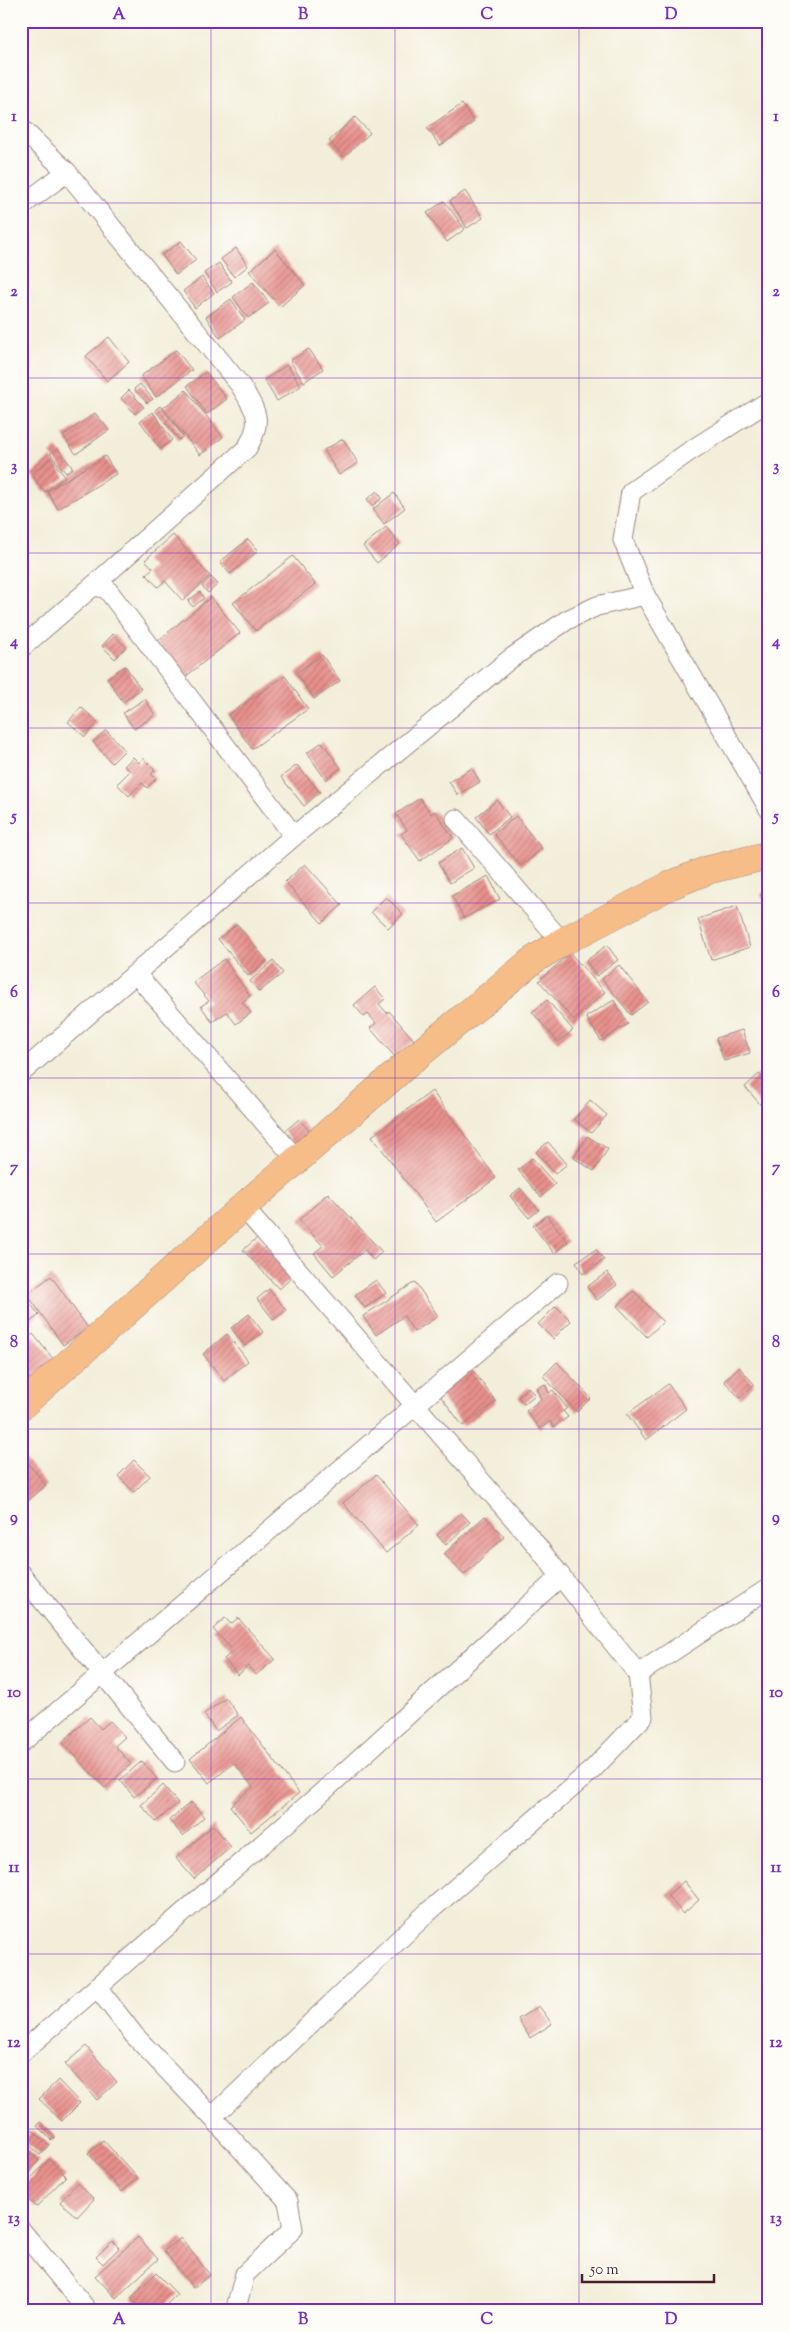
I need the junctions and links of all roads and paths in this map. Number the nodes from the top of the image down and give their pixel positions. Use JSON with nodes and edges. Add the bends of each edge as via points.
{"nodes":[{"id":1,"x":21,"y":128,"type":"edge"},
{"id":2,"x":66,"y":172,"type":"junction"},
{"id":3,"x":21,"y":206,"type":"edge"},
{"id":4,"x":769,"y":401,"type":"edge"},
{"id":5,"x":93,"y":586,"type":"junction"},
{"id":6,"x":645,"y":595,"type":"junction"},
{"id":7,"x":21,"y":648,"type":"edge"},
{"id":8,"x":769,"y":809,"type":"edge"},
{"id":9,"x":456,"y":819,"type":"dead end"},
{"id":10,"x":294,"y":836,"type":"junction"},
{"id":11,"x":769,"y":855,"type":"edge"},
{"id":12,"x":562,"y":942,"type":"junction"},
{"id":13,"x":136,"y":974,"type":"junction"},
{"id":14,"x":21,"y":1073,"type":"edge"},
{"id":15,"x":297,"y":1160,"type":"junction"},
{"id":16,"x":242,"y":1207,"type":"junction"},
{"id":17,"x":558,"y":1283,"type":"dead end"},
{"id":18,"x":415,"y":1405,"type":"junction"},
{"id":19,"x":21,"y":1406,"type":"edge"},
{"id":20,"x":21,"y":1574,"type":"edge"},
{"id":21,"x":561,"y":1576,"type":"junction"},
{"id":22,"x":769,"y":1588,"type":"edge"},
{"id":23,"x":103,"y":1674,"type":"junction"},
{"id":24,"x":638,"y":1674,"type":"junction"},
{"id":25,"x":21,"y":1743,"type":"edge"},
{"id":26,"x":175,"y":1762,"type":"dead end"},
{"id":27,"x":97,"y":1987,"type":"junction"},
{"id":28,"x":21,"y":2053,"type":"edge"},
{"id":29,"x":212,"y":2118,"type":"junction"},
{"id":30,"x":21,"y":2230,"type":"edge"},
{"id":31,"x":88,"y":2311,"type":"edge"},
{"id":32,"x":242,"y":2311,"type":"edge"}],
"edges":[{"from":1,"to":2,"type":"street"},
{"from":2,"to":3,"type":"street"},
{"from":2,"to":5,"type":"street","via":[[240,385],[255,409],[257,432],[247,448]]},
{"from":4,"to":6,"type":"street","via":[[631,492],[624,540]]},
{"from":5,"to":7,"type":"street"},
{"from":5,"to":10,"type":"street","via":[[106,588]]},
{"from":6,"to":8,"type":"street"},
{"from":6,"to":10,"type":"street","via":[[597,606],[567,620],[510,659]]},
{"from":9,"to":12,"type":"street"},
{"from":10,"to":13,"type":"street"},
{"from":11,"to":12,"type":"highway","via":[[708,870],[671,885]]},
{"from":12,"to":15,"type":"highway","via":[[532,961],[476,1007]]},
{"from":13,"to":14,"type":"street"},
{"from":13,"to":15,"type":"street"},
{"from":15,"to":16,"type":"highway"},
{"from":16,"to":18,"type":"street"},
{"from":16,"to":19,"type":"highway"},
{"from":17,"to":18,"type":"street"},
{"from":18,"to":21,"type":"street"},
{"from":18,"to":23,"type":"street"},
{"from":20,"to":23,"type":"street"},
{"from":21,"to":24,"type":"street"},
{"from":21,"to":27,"type":"street","via":[[318,1796]]},
{"from":22,"to":24,"type":"street"},
{"from":23,"to":25,"type":"street"},
{"from":23,"to":26,"type":"street"},
{"from":24,"to":29,"type":"street","via":[[643,1716],[592,1770],[427,1913]]},
{"from":27,"to":28,"type":"street"},
{"from":27,"to":29,"type":"street","via":[[134,2035]]},
{"from":29,"to":32,"type":"street","via":[[288,2201],[293,2229],[245,2274],[237,2304]]},
{"from":30,"to":31,"type":"street"}]}
